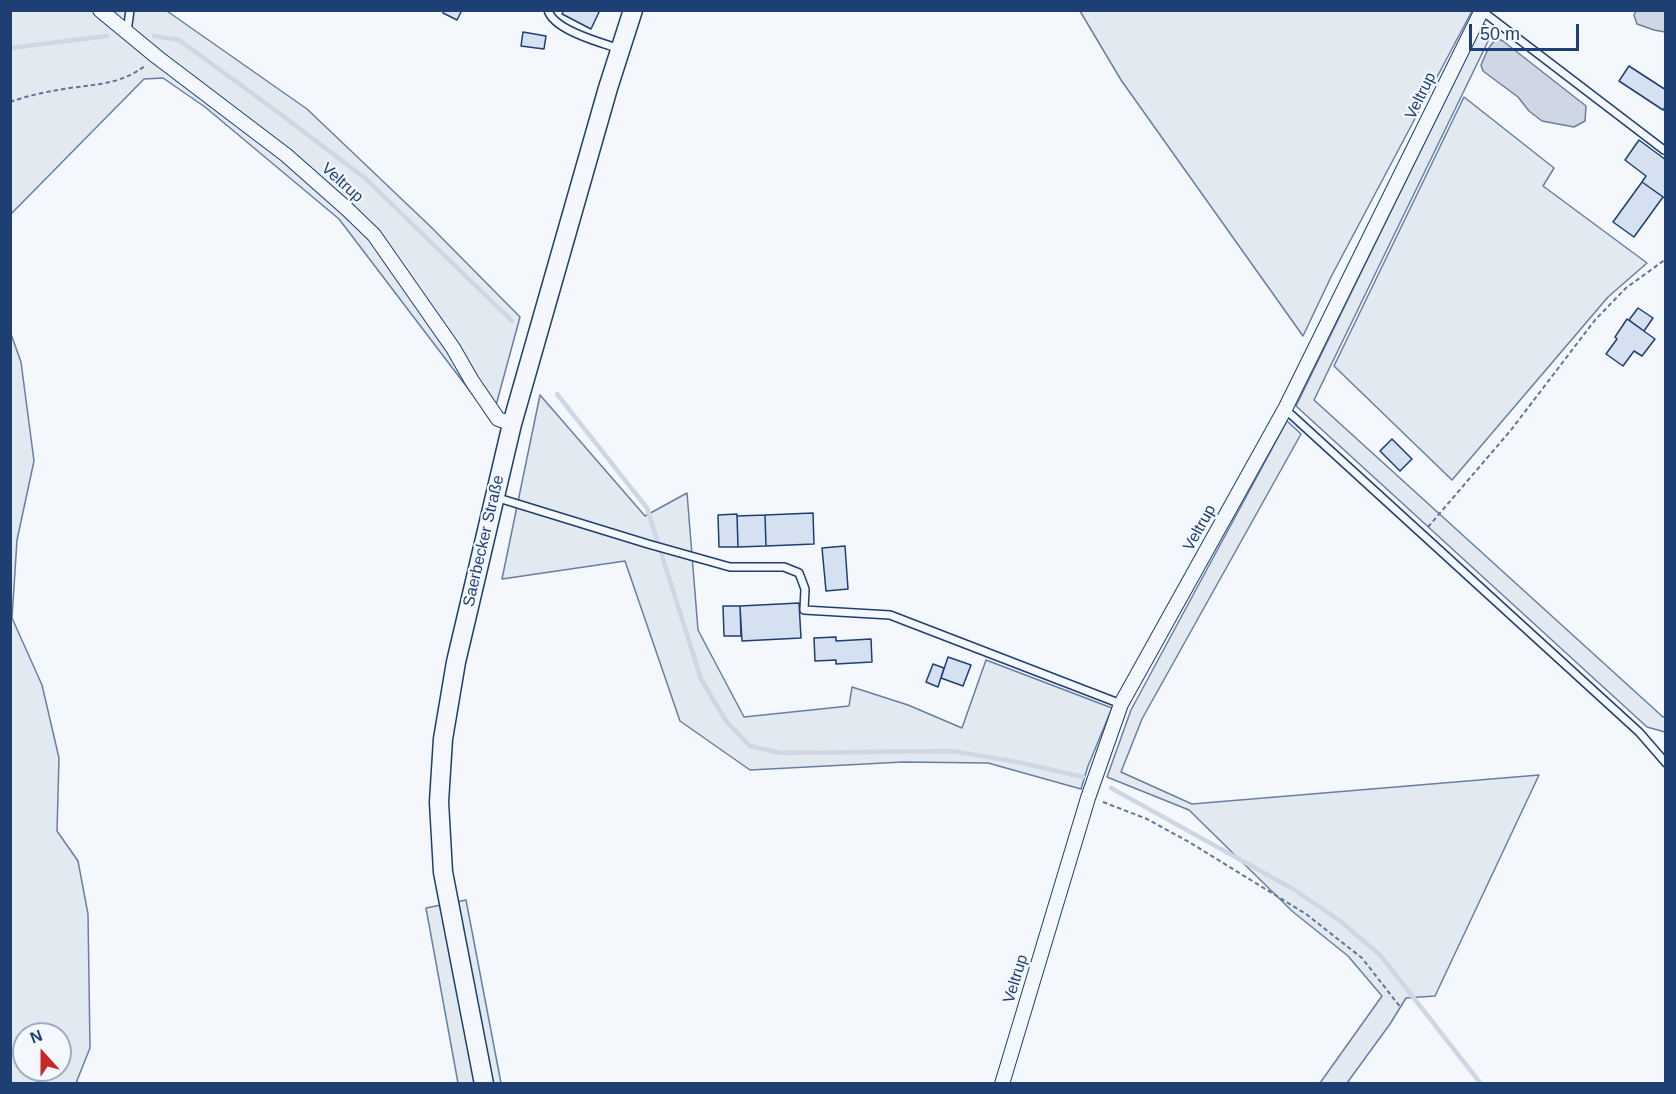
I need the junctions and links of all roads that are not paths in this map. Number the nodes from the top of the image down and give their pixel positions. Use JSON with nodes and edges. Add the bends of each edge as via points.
{"nodes":[{"id":1,"x":100,"y":10,"type":"edge"},
{"id":2,"x":130,"y":10,"type":"edge"},
{"id":3,"x":548,"y":10,"type":"edge"},
{"id":4,"x":633,"y":10,"type":"edge"},
{"id":5,"x":1482,"y":11,"type":"edge"},
{"id":6,"x":127,"y":32,"type":"junction"},
{"id":7,"x":620,"y":49,"type":"junction"},
{"id":8,"x":1664,"y":150,"type":"edge"},
{"id":9,"x":1285,"y":408,"type":"junction"},
{"id":10,"x":512,"y":424,"type":"junction"},
{"id":11,"x":494,"y":496,"type":"junction"},
{"id":12,"x":1121,"y":704,"type":"junction"},
{"id":13,"x":1665,"y":762,"type":"edge"},
{"id":14,"x":484,"y":1083,"type":"edge"},
{"id":15,"x":1002,"y":1083,"type":"edge"}],
"edges":[{"from":1,"to":6,"type":"street","name":"Veltrup"},
{"from":2,"to":6,"type":"lane"},
{"from":3,"to":7,"type":"lane","via":[[549,17],[557,23]]},
{"from":4,"to":7,"type":"main road","name":"Saerbecker Straße"},
{"from":5,"to":8,"type":"lane"},
{"from":5,"to":9,"type":"street","name":"Veltrup"},
{"from":6,"to":10,"type":"street","name":"Veltrup","via":[[286,155],[374,235],[498,419]]},
{"from":7,"to":10,"type":"main road","name":"Saerbecker Straße"},
{"from":9,"to":12,"type":"street","name":"Veltrup"},
{"from":9,"to":13,"type":"lane","via":[[1639,732]]},
{"from":10,"to":11,"type":"main road","name":"Saerbecker Straße"},
{"from":11,"to":12,"type":"lane","via":[[730,567],[784,567],[799,573],[805,589],[804,610],[890,615]]},
{"from":11,"to":14,"type":"main road","name":"Saerbecker Straße","via":[[442,739],[439,802],[443,872]]},
{"from":12,"to":15,"type":"street","name":"Veltrup","via":[[1088,798]]}]}
